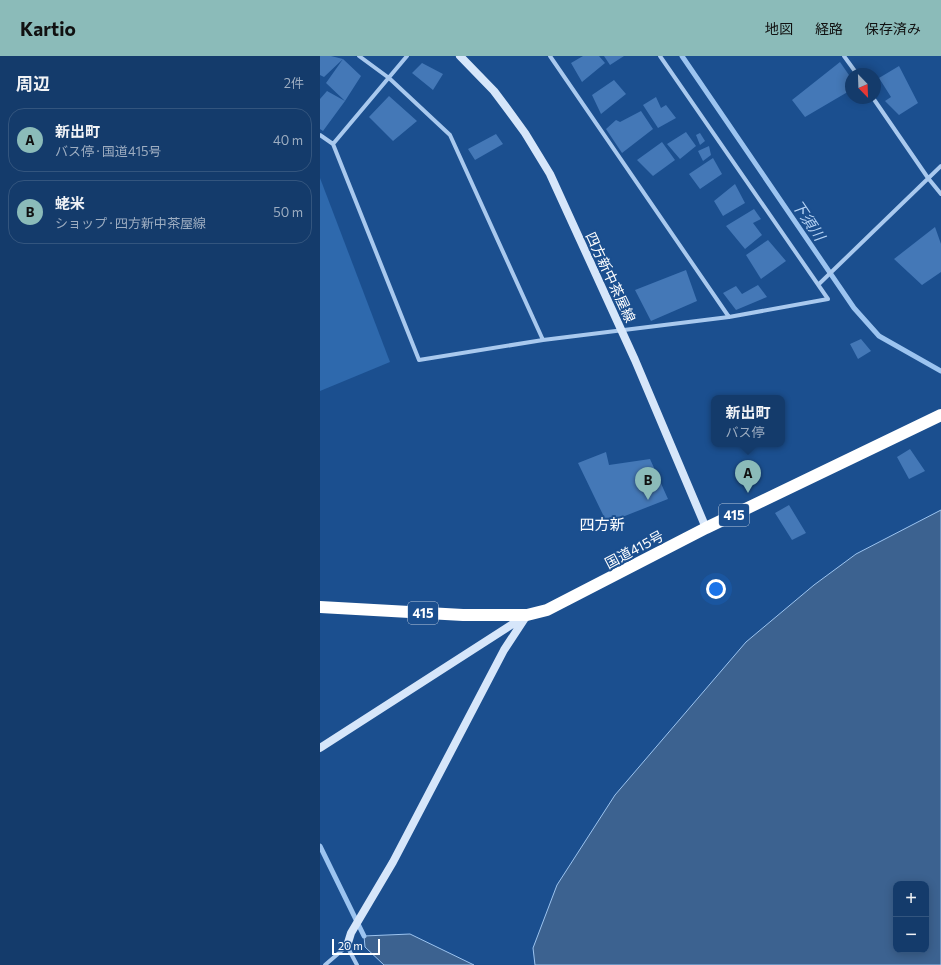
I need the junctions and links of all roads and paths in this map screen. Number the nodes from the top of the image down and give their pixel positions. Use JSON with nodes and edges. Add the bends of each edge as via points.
{"nodes":[{"id":1,"x":358,"y":56,"type":"edge"},
{"id":2,"x":406,"y":56,"type":"edge"},
{"id":3,"x":460,"y":56,"type":"edge"},
{"id":4,"x":550,"y":56,"type":"edge"},
{"id":5,"x":660,"y":56,"type":"edge"},
{"id":6,"x":844,"y":56,"type":"edge"},
{"id":7,"x":853,"y":68,"type":"edge"},
{"id":8,"x":389,"y":78,"type":"junction"},
{"id":9,"x":877,"y":104,"type":"edge"},
{"id":10,"x":320,"y":135,"type":"edge"},
{"id":11,"x":333,"y":144,"type":"junction"},
{"id":12,"x":941,"y":166,"type":"edge"},
{"id":13,"x":928,"y":178,"type":"junction"},
{"id":14,"x":941,"y":194,"type":"edge"},
{"id":15,"x":819,"y":284,"type":"junction"},
{"id":16,"x":729,"y":317,"type":"junction"},
{"id":17,"x":622,"y":331,"type":"junction"},
{"id":18,"x":543,"y":340,"type":"junction"},
{"id":19,"x":941,"y":415,"type":"edge"},
{"id":20,"x":706,"y":528,"type":"junction"},
{"id":21,"x":320,"y":607,"type":"edge"},
{"id":22,"x":527,"y":615,"type":"junction"},
{"id":23,"x":320,"y":748,"type":"edge"},
{"id":24,"x":347,"y":946,"type":"junction"},
{"id":25,"x":325,"y":965,"type":"edge"},
{"id":26,"x":357,"y":965,"type":"edge"}],
"edges":[{"from":1,"to":8,"type":"street"},
{"from":2,"to":8,"type":"street"},
{"from":3,"to":17,"type":"street","name":"四方新中茶屋線","via":[[494,91],[525,133],[550,174]]},
{"from":4,"to":16,"type":"street"},
{"from":5,"to":15,"type":"street"},
{"from":6,"to":7,"type":"street"},
{"from":8,"to":11,"type":"street"},
{"from":8,"to":18,"type":"street","via":[[450,135]]},
{"from":9,"to":13,"type":"street"},
{"from":10,"to":11,"type":"street"},
{"from":11,"to":18,"type":"street","via":[[419,360]]},
{"from":12,"to":13,"type":"street"},
{"from":13,"to":14,"type":"street"},
{"from":13,"to":15,"type":"street"},
{"from":15,"to":16,"type":"street","via":[[828,298]]},
{"from":16,"to":17,"type":"street"},
{"from":17,"to":18,"type":"street"},
{"from":17,"to":20,"type":"street","name":"四方新中茶屋線"},
{"from":19,"to":20,"type":"highway","name":"国道415号","number":"415"},
{"from":20,"to":22,"type":"highway","name":"国道415号","number":"415","via":[[570,600]]},
{"from":21,"to":22,"type":"highway","name":"国道415号","number":"415","via":[[463,615]]},
{"from":22,"to":23,"type":"street"},
{"from":22,"to":24,"type":"street","via":[[504,650],[393,862],[351,934]]},
{"from":24,"to":25,"type":"street"},
{"from":24,"to":26,"type":"street"}]}
